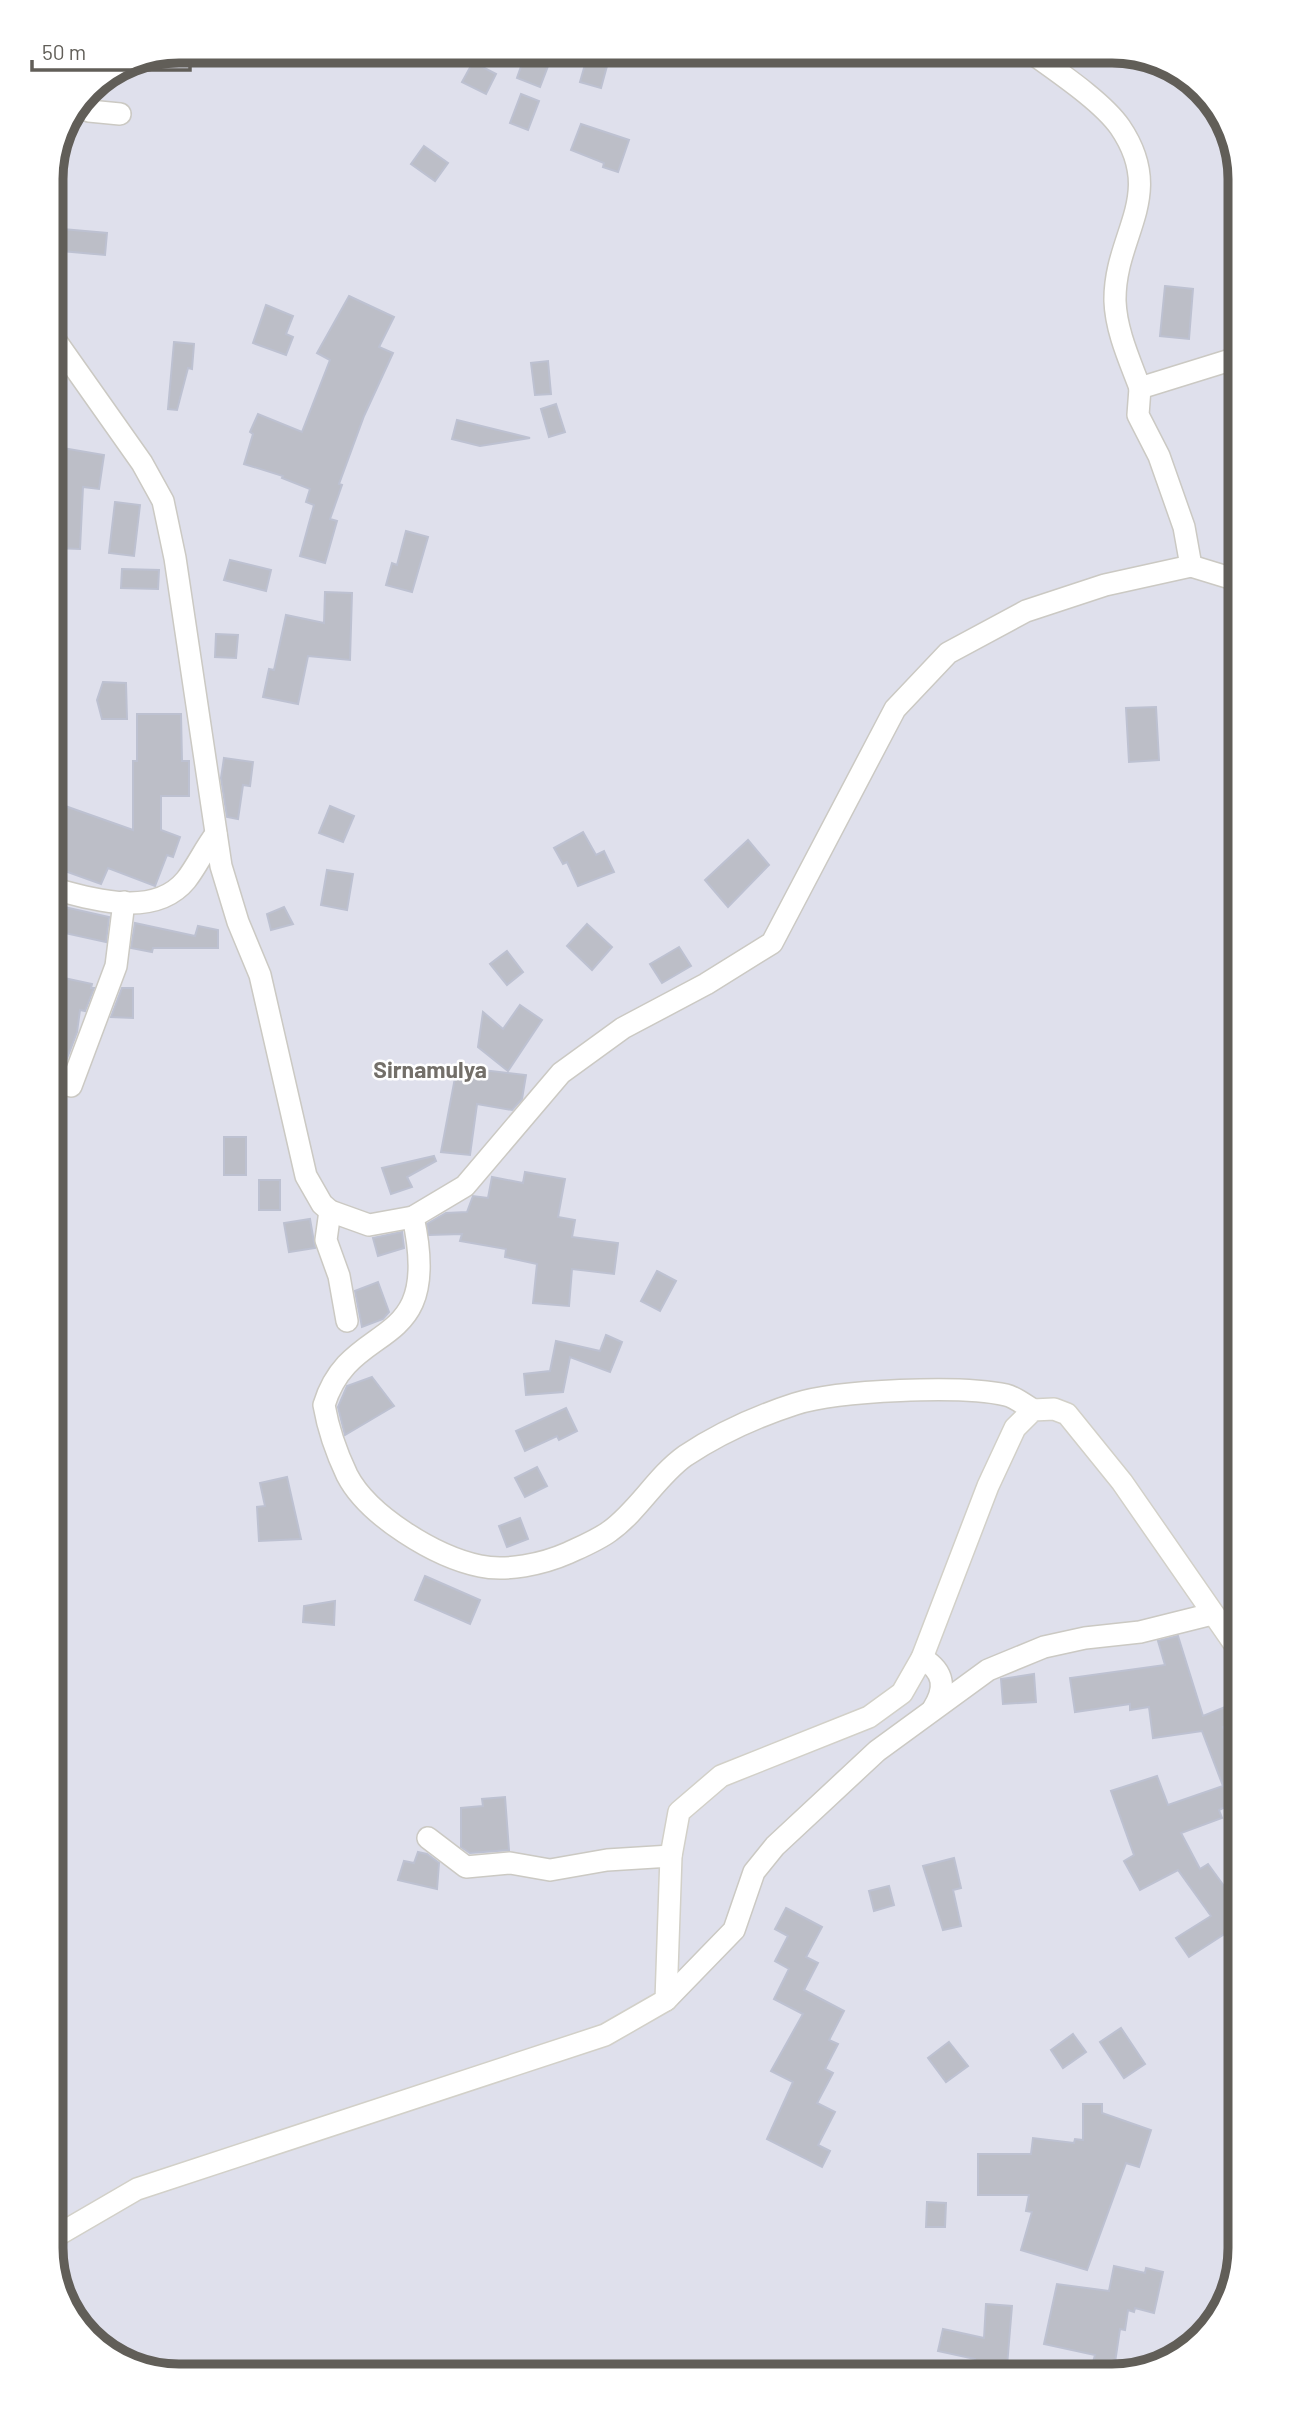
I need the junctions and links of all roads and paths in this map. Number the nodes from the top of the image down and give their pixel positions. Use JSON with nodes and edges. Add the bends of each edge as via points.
{"nodes":[{"id":1,"x":1045,"y":63,"type":"edge"},
{"id":2,"x":86,"y":110,"type":"edge"},
{"id":3,"x":120,"y":114,"type":"dead end"},
{"id":4,"x":63,"y":350,"type":"edge"},
{"id":5,"x":1228,"y":361,"type":"edge"},
{"id":6,"x":1140,"y":388,"type":"junction"},
{"id":7,"x":1191,"y":566,"type":"junction"},
{"id":8,"x":1228,"y":577,"type":"edge"},
{"id":9,"x":216,"y":834,"type":"junction"},
{"id":10,"x":63,"y":891,"type":"edge"},
{"id":11,"x":124,"y":902,"type":"junction"},
{"id":12,"x":71,"y":1086,"type":"dead end"},
{"id":13,"x":330,"y":1212,"type":"junction"},
{"id":14,"x":413,"y":1217,"type":"junction"},
{"id":15,"x":347,"y":1321,"type":"dead end"},
{"id":16,"x":1033,"y":1410,"type":"junction"},
{"id":17,"x":1212,"y":1614,"type":"junction"},
{"id":18,"x":1228,"y":1636,"type":"edge"},
{"id":19,"x":922,"y":1658,"type":"junction"},
{"id":20,"x":932,"y":1711,"type":"junction"},
{"id":21,"x":428,"y":1838,"type":"dead end"},
{"id":22,"x":671,"y":1856,"type":"junction"},
{"id":23,"x":666,"y":2000,"type":"junction"},
{"id":24,"x":63,"y":2232,"type":"edge"}],
"edges":[{"from":1,"to":6,"type":"street","via":[[1119,126],[1140,168],[1138,212],[1115,301],[1123,342]]},
{"from":2,"to":3,"type":"street"},
{"from":4,"to":9,"type":"street","via":[[163,501]]},
{"from":5,"to":6,"type":"street"},
{"from":6,"to":7,"type":"street","via":[[1138,415],[1159,456],[1184,527]]},
{"from":7,"to":8,"type":"street"},
{"from":7,"to":14,"type":"street","via":[[1105,585],[1026,611],[947,653],[895,709],[772,943],[706,985],[622,1028],[561,1073],[465,1186]]},
{"from":9,"to":11,"type":"street","via":[[186,880],[170,894],[148,903]]},
{"from":9,"to":13,"type":"street","via":[[238,922],[260,975],[306,1176]]},
{"from":10,"to":11,"type":"street"},
{"from":11,"to":12,"type":"street","via":[[116,966]]},
{"from":13,"to":14,"type":"street","via":[[369,1225]]},
{"from":13,"to":15,"type":"street","via":[[326,1240],[339,1276]]},
{"from":14,"to":16,"type":"street","via":[[421,1273],[407,1316],[348,1364],[324,1405],[347,1475],[363,1497],[405,1531],[445,1554],[481,1567],[523,1566],[565,1554],[610,1531],[684,1457],[740,1426],[797,1403],[879,1392],[982,1390],[1009,1396]]},
{"from":16,"to":17,"type":"street","via":[[1067,1414],[1122,1482]]},
{"from":16,"to":19,"type":"street","via":[[1015,1428],[988,1486]]},
{"from":17,"to":18,"type":"street"},
{"from":17,"to":20,"type":"street","via":[[1140,1632],[1044,1647],[988,1670]]},
{"from":19,"to":20,"type":"street","via":[[933,1664],[941,1679],[943,1694]]},
{"from":19,"to":22,"type":"street","via":[[902,1693],[869,1717],[721,1776],[679,1812]]},
{"from":20,"to":23,"type":"street","via":[[877,1751],[775,1846],[754,1871],[734,1930]]},
{"from":21,"to":22,"type":"street","via":[[466,1867],[510,1863],[550,1870]]},
{"from":22,"to":23,"type":"street"},
{"from":23,"to":24,"type":"street","via":[[605,2035],[137,2189]]}]}
